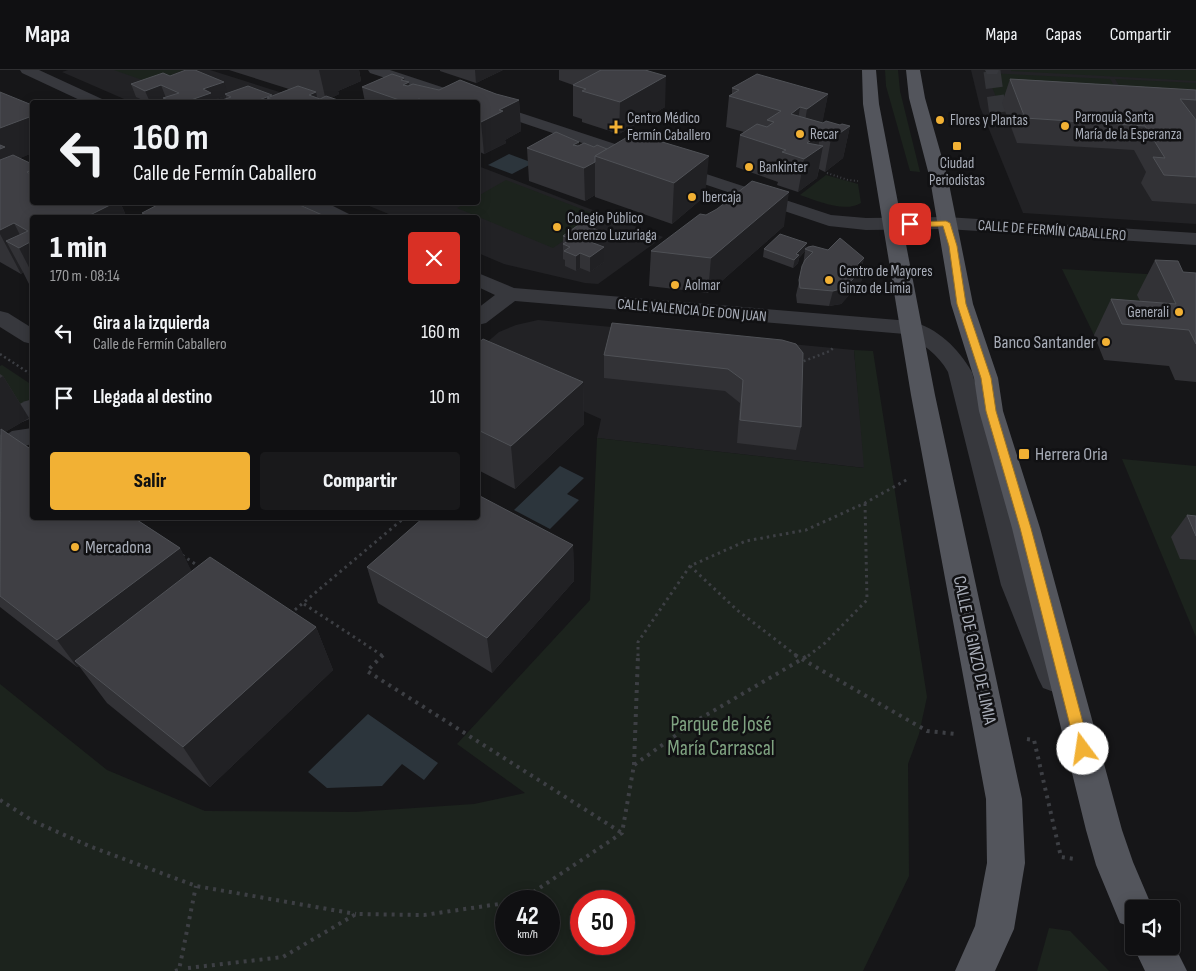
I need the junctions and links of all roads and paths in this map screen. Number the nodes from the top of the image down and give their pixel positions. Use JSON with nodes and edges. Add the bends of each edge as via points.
{"nodes":[{"id":1,"x":27,"y":70,"type":"edge"},
{"id":2,"x":375,"y":70,"type":"edge"},
{"id":3,"x":869,"y":70,"type":"edge"},
{"id":4,"x":913,"y":70,"type":"edge"},
{"id":5,"x":92,"y":100,"type":"edge"},
{"id":6,"x":467,"y":100,"type":"edge"},
{"id":7,"x":480,"y":104,"type":"edge"},
{"id":8,"x":967,"y":158,"type":"dead end"},
{"id":9,"x":972,"y":171,"type":"dead end"},
{"id":10,"x":827,"y":173,"type":"edge"},
{"id":11,"x":861,"y":181,"type":"dead end"},
{"id":12,"x":316,"y":205,"type":"edge"},
{"id":13,"x":336,"y":215,"type":"edge"},
{"id":14,"x":946,"y":223,"type":"junction"},
{"id":15,"x":892,"y":225,"type":"junction"},
{"id":16,"x":1196,"y":239,"type":"edge"},
{"id":17,"x":480,"y":281,"type":"edge"},
{"id":18,"x":510,"y":294,"type":"junction"},
{"id":19,"x":480,"y":316,"type":"edge"},
{"id":20,"x":0,"y":318,"type":"edge"},
{"id":21,"x":910,"y":328,"type":"junction"},
{"id":22,"x":30,"y":336,"type":"edge"},
{"id":23,"x":836,"y":346,"type":"dead end"},
{"id":24,"x":0,"y":354,"type":"edge"},
{"id":25,"x":792,"y":366,"type":"edge"},
{"id":26,"x":30,"y":373,"type":"edge"},
{"id":27,"x":29,"y":419,"type":"edge"},
{"id":28,"x":0,"y":450,"type":"edge"},
{"id":29,"x":908,"y":479,"type":"dead end"},
{"id":30,"x":865,"y":503,"type":"junction"},
{"id":31,"x":402,"y":520,"type":"edge"},
{"id":32,"x":175,"y":551,"type":"edge"},
{"id":33,"x":690,"y":566,"type":"junction"},
{"id":34,"x":208,"y":573,"type":"edge"},
{"id":35,"x":304,"y":604,"type":"junction"},
{"id":36,"x":288,"y":616,"type":"edge"},
{"id":37,"x":802,"y":660,"type":"junction"},
{"id":38,"x":993,"y":738,"type":"junction"},
{"id":39,"x":1083,"y":749,"type":"junction"},
{"id":40,"x":634,"y":765,"type":"junction"},
{"id":41,"x":0,"y":800,"type":"edge"},
{"id":42,"x":622,"y":833,"type":"junction"},
{"id":43,"x":1115,"y":866,"type":"junction"},
{"id":44,"x":196,"y":886,"type":"junction"},
{"id":45,"x":536,"y":890,"type":"edge"},
{"id":46,"x":1130,"y":900,"type":"edge"},
{"id":47,"x":495,"y":905,"type":"edge"},
{"id":48,"x":356,"y":914,"type":"junction"},
{"id":49,"x":1158,"y":955,"type":"edge"},
{"id":50,"x":188,"y":968,"type":"dead end"},
{"id":51,"x":175,"y":971,"type":"edge"},
{"id":52,"x":975,"y":971,"type":"edge"},
{"id":53,"x":1168,"y":971,"type":"edge"}],
"edges":[{"from":1,"to":5,"type":"street"},
{"from":2,"to":6,"type":"street","name":"CALLE DE FERMÍN CABALLERO"},
{"from":3,"to":15,"type":"main road","name":"CALLE DE GINZO DE LIMIA","via":[[871,104]]},
{"from":4,"to":14,"type":"main road"},
{"from":7,"to":15,"type":"street","name":"CALLE DE FERMÍN CABALLERO","via":[[820,218],[848,224]]},
{"from":8,"to":9,"type":"path"},
{"from":10,"to":11,"type":"path"},
{"from":12,"to":13,"type":"street"},
{"from":14,"to":15,"type":"street","name":"CALLE DE FERMÍN CABALLERO"},
{"from":14,"to":16,"type":"street","name":"CALLE DE FERMÍN CABALLERO"},
{"from":14,"to":39,"type":"main road","via":[[962,304],[986,378],[991,411],[1026,528]]},
{"from":15,"to":21,"type":"main road","name":"CALLE DE GINZO DE LIMIA"},
{"from":17,"to":18,"type":"street","name":"CALLE VALENCIA DE DON JUAN"},
{"from":18,"to":19,"type":"street"},
{"from":18,"to":21,"type":"street","name":"CALLE VALENCIA DE DON JUAN"},
{"from":20,"to":22,"type":"street"},
{"from":21,"to":38,"type":"main road","name":"CALLE DE GINZO DE LIMIA"},
{"from":21,"to":39,"type":"street","via":[[938,343],[952,356],[960,372],[1016,584]]},
{"from":23,"to":25,"type":"path"},
{"from":24,"to":26,"type":"path"},
{"from":27,"to":28,"type":"street","via":[[21,437]]},
{"from":29,"to":30,"type":"path"},
{"from":30,"to":33,"type":"path","via":[[806,530],[746,541]]},
{"from":30,"to":37,"type":"path","via":[[867,600],[825,643]]},
{"from":31,"to":35,"type":"path"},
{"from":32,"to":34,"type":"path"},
{"from":33,"to":37,"type":"path","via":[[736,610]]},
{"from":33,"to":40,"type":"path","via":[[638,642]]},
{"from":35,"to":36,"type":"path"},
{"from":35,"to":42,"type":"path","via":[[384,655],[367,672]]},
{"from":37,"to":38,"type":"path","via":[[927,731]]},
{"from":37,"to":40,"type":"path","via":[[696,720]]},
{"from":38,"to":43,"type":"path","via":[[1034,740],[1061,857]]},
{"from":38,"to":52,"type":"main road","name":"CALLE DE GINZO DE LIMIA","via":[[1004,799],[1006,863],[994,929]]},
{"from":39,"to":43,"type":"main road"},
{"from":40,"to":42,"type":"path"},
{"from":41,"to":44,"type":"path","via":[[33,821],[89,846]]},
{"from":42,"to":45,"type":"path"},
{"from":43,"to":46,"type":"main road"},
{"from":44,"to":48,"type":"path"},
{"from":44,"to":51,"type":"path","via":[[179,970]]},
{"from":47,"to":48,"type":"path","via":[[424,915]]},
{"from":48,"to":50,"type":"path","via":[[283,957]]},
{"from":49,"to":53,"type":"main road"}]}
